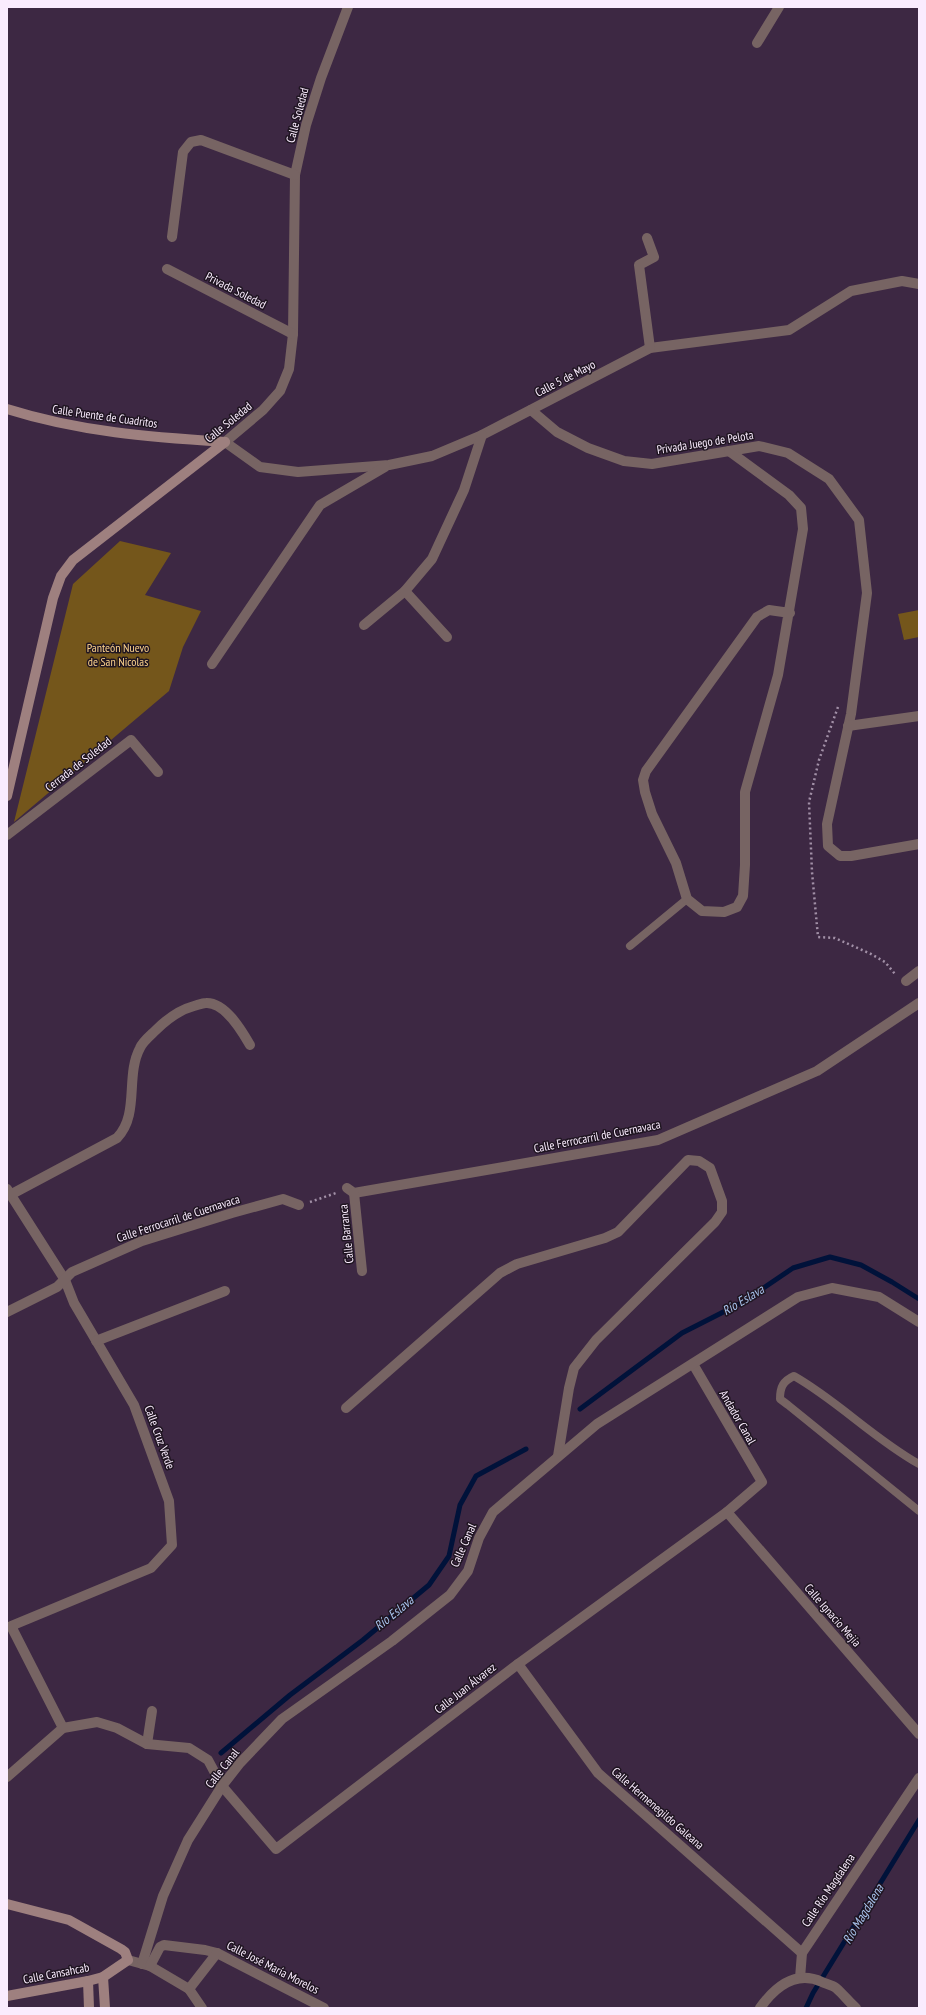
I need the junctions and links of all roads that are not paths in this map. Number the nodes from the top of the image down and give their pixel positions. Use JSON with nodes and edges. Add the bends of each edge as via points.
{"nodes":[{"id":1,"x":348,"y":7,"type":"edge"},
{"id":2,"x":779,"y":7,"type":"edge"},
{"id":3,"x":757,"y":43,"type":"dead end"},
{"id":4,"x":295,"y":175,"type":"junction"},
{"id":5,"x":172,"y":237,"type":"dead end"},
{"id":6,"x":647,"y":238,"type":"dead end"},
{"id":7,"x":167,"y":269,"type":"dead end"},
{"id":8,"x":919,"y":284,"type":"edge"},
{"id":9,"x":293,"y":334,"type":"junction"},
{"id":10,"x":650,"y":348,"type":"junction"},
{"id":11,"x":7,"y":409,"type":"edge"},
{"id":12,"x":531,"y":410,"type":"junction"},
{"id":13,"x":482,"y":435,"type":"junction"},
{"id":14,"x":226,"y":442,"type":"junction"},
{"id":15,"x":729,"y":451,"type":"junction"},
{"id":16,"x":389,"y":465,"type":"junction"},
{"id":17,"x":405,"y":591,"type":"junction"},
{"id":18,"x":790,"y":613,"type":"junction"},
{"id":19,"x":364,"y":625,"type":"dead end"},
{"id":20,"x":447,"y":637,"type":"dead end"},
{"id":21,"x":212,"y":664,"type":"dead end"},
{"id":22,"x":919,"y":716,"type":"edge"},
{"id":23,"x":848,"y":726,"type":"junction"},
{"id":24,"x":158,"y":772,"type":"dead end"},
{"id":25,"x":7,"y":796,"type":"edge"},
{"id":26,"x":7,"y":835,"type":"edge"},
{"id":27,"x":919,"y":844,"type":"edge"},
{"id":28,"x":687,"y":899,"type":"junction"},
{"id":29,"x":630,"y":946,"type":"dead end"},
{"id":30,"x":919,"y":971,"type":"edge"},
{"id":31,"x":906,"y":981,"type":"dead end"},
{"id":32,"x":919,"y":1003,"type":"edge"},
{"id":33,"x":250,"y":1045,"type":"dead end"},
{"id":34,"x":351,"y":1191,"type":"joint"},
{"id":35,"x":9,"y":1192,"type":"edge"},
{"id":36,"x":299,"y":1205,"type":"road end"},
{"id":37,"x":362,"y":1271,"type":"dead end"},
{"id":38,"x":65,"y":1280,"type":"junction"},
{"id":39,"x":225,"y":1291,"type":"dead end"},
{"id":40,"x":7,"y":1312,"type":"edge"},
{"id":41,"x":919,"y":1322,"type":"edge"},
{"id":42,"x":96,"y":1341,"type":"junction"},
{"id":43,"x":693,"y":1364,"type":"junction"},
{"id":44,"x":346,"y":1408,"type":"dead end"},
{"id":45,"x":558,"y":1456,"type":"junction"},
{"id":46,"x":919,"y":1464,"type":"edge"},
{"id":47,"x":762,"y":1482,"type":"joint"},
{"id":48,"x":919,"y":1511,"type":"edge"},
{"id":49,"x":727,"y":1512,"type":"junction"},
{"id":50,"x":518,"y":1664,"type":"junction"},
{"id":51,"x":152,"y":1711,"type":"dead end"},
{"id":52,"x":63,"y":1728,"type":"junction"},
{"id":53,"x":919,"y":1734,"type":"edge"},
{"id":54,"x":147,"y":1744,"type":"junction"},
{"id":55,"x":7,"y":1777,"type":"edge"},
{"id":56,"x":919,"y":1778,"type":"edge"},
{"id":57,"x":222,"y":1786,"type":"junction"},
{"id":58,"x":7,"y":1904,"type":"edge"},
{"id":59,"x":217,"y":1953,"type":"junction"},
{"id":60,"x":802,"y":1953,"type":"junction"},
{"id":61,"x":128,"y":1960,"type":"junction"},
{"id":62,"x":146,"y":1965,"type":"junction"},
{"id":63,"x":103,"y":1977,"type":"junction"},
{"id":64,"x":800,"y":1978,"type":"junction"},
{"id":65,"x":88,"y":1982,"type":"junction"},
{"id":66,"x":189,"y":1989,"type":"junction"},
{"id":67,"x":7,"y":1996,"type":"edge"},
{"id":68,"x":89,"y":2008,"type":"edge"},
{"id":69,"x":105,"y":2008,"type":"edge"},
{"id":70,"x":202,"y":2008,"type":"edge"},
{"id":71,"x":324,"y":2008,"type":"edge"},
{"id":72,"x":760,"y":2008,"type":"edge"},
{"id":73,"x":855,"y":2008,"type":"edge"}],
"edges":[{"from":1,"to":4,"type":"street","name":"Calle Soledad","via":[[308,118]]},
{"from":2,"to":3,"type":"street"},
{"from":4,"to":5,"type":"street","via":[[201,140],[191,142],[183,152]]},
{"from":4,"to":9,"type":"street","name":"Calle Soledad"},
{"from":6,"to":10,"type":"street","via":[[654,257],[639,265]]},
{"from":7,"to":9,"type":"street","name":"Privada Soledad"},
{"from":8,"to":10,"type":"street","name":"Calle 5 de Mayo","via":[[902,281],[851,291],[789,330]]},
{"from":9,"to":14,"type":"street","name":"Calle Soledad","via":[[288,369],[280,391],[263,410]]},
{"from":10,"to":12,"type":"street","name":"Calle 5 de Mayo"},
{"from":11,"to":14,"type":"street","name":"Calle Puente de Cuadritos","via":[[42,420],[134,436]]},
{"from":12,"to":13,"type":"street","name":"Calle 5 de Mayo"},
{"from":12,"to":15,"type":"street","name":"Privada Juego de Pelota","via":[[557,432],[588,448],[624,461],[652,464]]},
{"from":13,"to":16,"type":"street","name":"Calle 5 de Mayo","via":[[432,456]]},
{"from":13,"to":17,"type":"street","via":[[464,490],[432,559]]},
{"from":14,"to":16,"type":"street","name":"Calle 5 de Mayo","via":[[260,467],[298,472]]},
{"from":14,"to":25,"type":"street","name":"Calle Soledad","via":[[74,560],[61,576],[53,598]]},
{"from":15,"to":18,"type":"street","via":[[789,495],[801,508],[803,529]]},
{"from":15,"to":23,"type":"street","name":"Privada Juego de Pelota","via":[[758,446],[788,453],[829,479],[859,520],[867,593]]},
{"from":16,"to":21,"type":"street","via":[[320,505]]},
{"from":17,"to":19,"type":"street"},
{"from":17,"to":20,"type":"street"},
{"from":18,"to":28,"type":"street","via":[[778,675],[745,792],[743,896],[737,907],[724,912],[702,911]]},
{"from":18,"to":28,"type":"street","via":[[769,610],[757,617],[646,771],[643,780],[652,814],[676,863]]},
{"from":22,"to":23,"type":"street"},
{"from":23,"to":27,"type":"street","name":"Privada Juego de Pelota","via":[[827,824],[828,846],[840,856],[851,856]]},
{"from":24,"to":26,"type":"street","name":"Cerrada de Soledad","via":[[130,740]]},
{"from":28,"to":29,"type":"lane"},
{"from":30,"to":31,"type":"street"},
{"from":32,"to":34,"type":"street","name":"Calle Ferrocarril de Cuernavaca","via":[[817,1071],[658,1140]]},
{"from":33,"to":35,"type":"street","via":[[240,1027],[223,1009],[207,1003],[181,1010],[161,1025],[140,1047],[132,1069],[128,1122],[117,1138]]},
{"from":34,"to":37,"type":"street","name":"Calle Barranca"},
{"from":35,"to":38,"type":"street","name":"Calle Cruz Verde"},
{"from":36,"to":38,"type":"street","name":"Calle Ferrocarril de Cuernavaca","via":[[283,1200],[142,1241],[72,1272]]},
{"from":38,"to":40,"type":"street","name":"Calle Ferrocarril de Cuernavaca","via":[[57,1287]]},
{"from":38,"to":42,"type":"street","name":"Calle Cruz Verde","via":[[74,1303]]},
{"from":39,"to":42,"type":"street"},
{"from":41,"to":43,"type":"street","name":"Calle Canal","via":[[879,1297],[832,1288],[798,1297]]},
{"from":42,"to":52,"type":"street","name":"Calle Cruz Verde","via":[[134,1405],[169,1501],[172,1544],[151,1568],[11,1626]]},
{"from":43,"to":45,"type":"street","name":"Calle Canal","via":[[597,1424]]},
{"from":43,"to":47,"type":"street","name":"Andador Canal"},
{"from":44,"to":45,"type":"street","via":[[500,1273],[517,1264],[606,1238],[618,1232],[688,1160],[700,1160],[710,1168],[722,1201],[722,1212],[715,1222],[596,1340],[574,1368]]},
{"from":45,"to":57,"type":"street","name":"Calle Canal","via":[[493,1512],[479,1538],[468,1571],[450,1595],[392,1641],[282,1719]]},
{"from":46,"to":48,"type":"lane","via":[[897,1452],[810,1385],[794,1376],[786,1379],[780,1389],[780,1399]]},
{"from":47,"to":49,"type":"street","name":"Calle Juan Álvarez"},
{"from":49,"to":50,"type":"street","name":"Calle Juan Álvarez"},
{"from":49,"to":53,"type":"street","name":"Calle Ignacio Mejía"},
{"from":50,"to":57,"type":"street","name":"Calle Juan Álvarez","via":[[276,1849]]},
{"from":50,"to":60,"type":"street","name":"Calle Hermenegildo Galeana","via":[[598,1773]]},
{"from":51,"to":54,"type":"street"},
{"from":52,"to":54,"type":"street","via":[[97,1722],[117,1728]]},
{"from":52,"to":55,"type":"street"},
{"from":54,"to":57,"type":"street","name":"Calle Juan Álvarez","via":[[189,1748],[208,1760]]},
{"from":56,"to":60,"type":"street","name":"Calle Río Magdalena"},
{"from":57,"to":62,"type":"street","name":"Calle Canal","via":[[188,1840],[163,1896]]},
{"from":58,"to":61,"type":"street","via":[[69,1920],[121,1949]]},
{"from":59,"to":62,"type":"street","name":"Calle José María Morelos","via":[[164,1945]]},
{"from":59,"to":66,"type":"street"},
{"from":59,"to":71,"type":"street","name":"Calle José María Morelos"},
{"from":60,"to":64,"type":"street","name":"Calle Río Magdalena"},
{"from":61,"to":62,"type":"street"},
{"from":61,"to":63,"type":"street","name":"Calle Cansahcab"},
{"from":62,"to":66,"type":"street"},
{"from":63,"to":65,"type":"street","name":"Calle Cansahcab"},
{"from":63,"to":69,"type":"street"},
{"from":64,"to":72,"type":"street","via":[[780,1986]]},
{"from":64,"to":73,"type":"street","via":[[812,1977],[834,1987]]},
{"from":65,"to":67,"type":"street","name":"Calle Cansahcab"},
{"from":65,"to":68,"type":"street"},
{"from":66,"to":70,"type":"street"}]}
